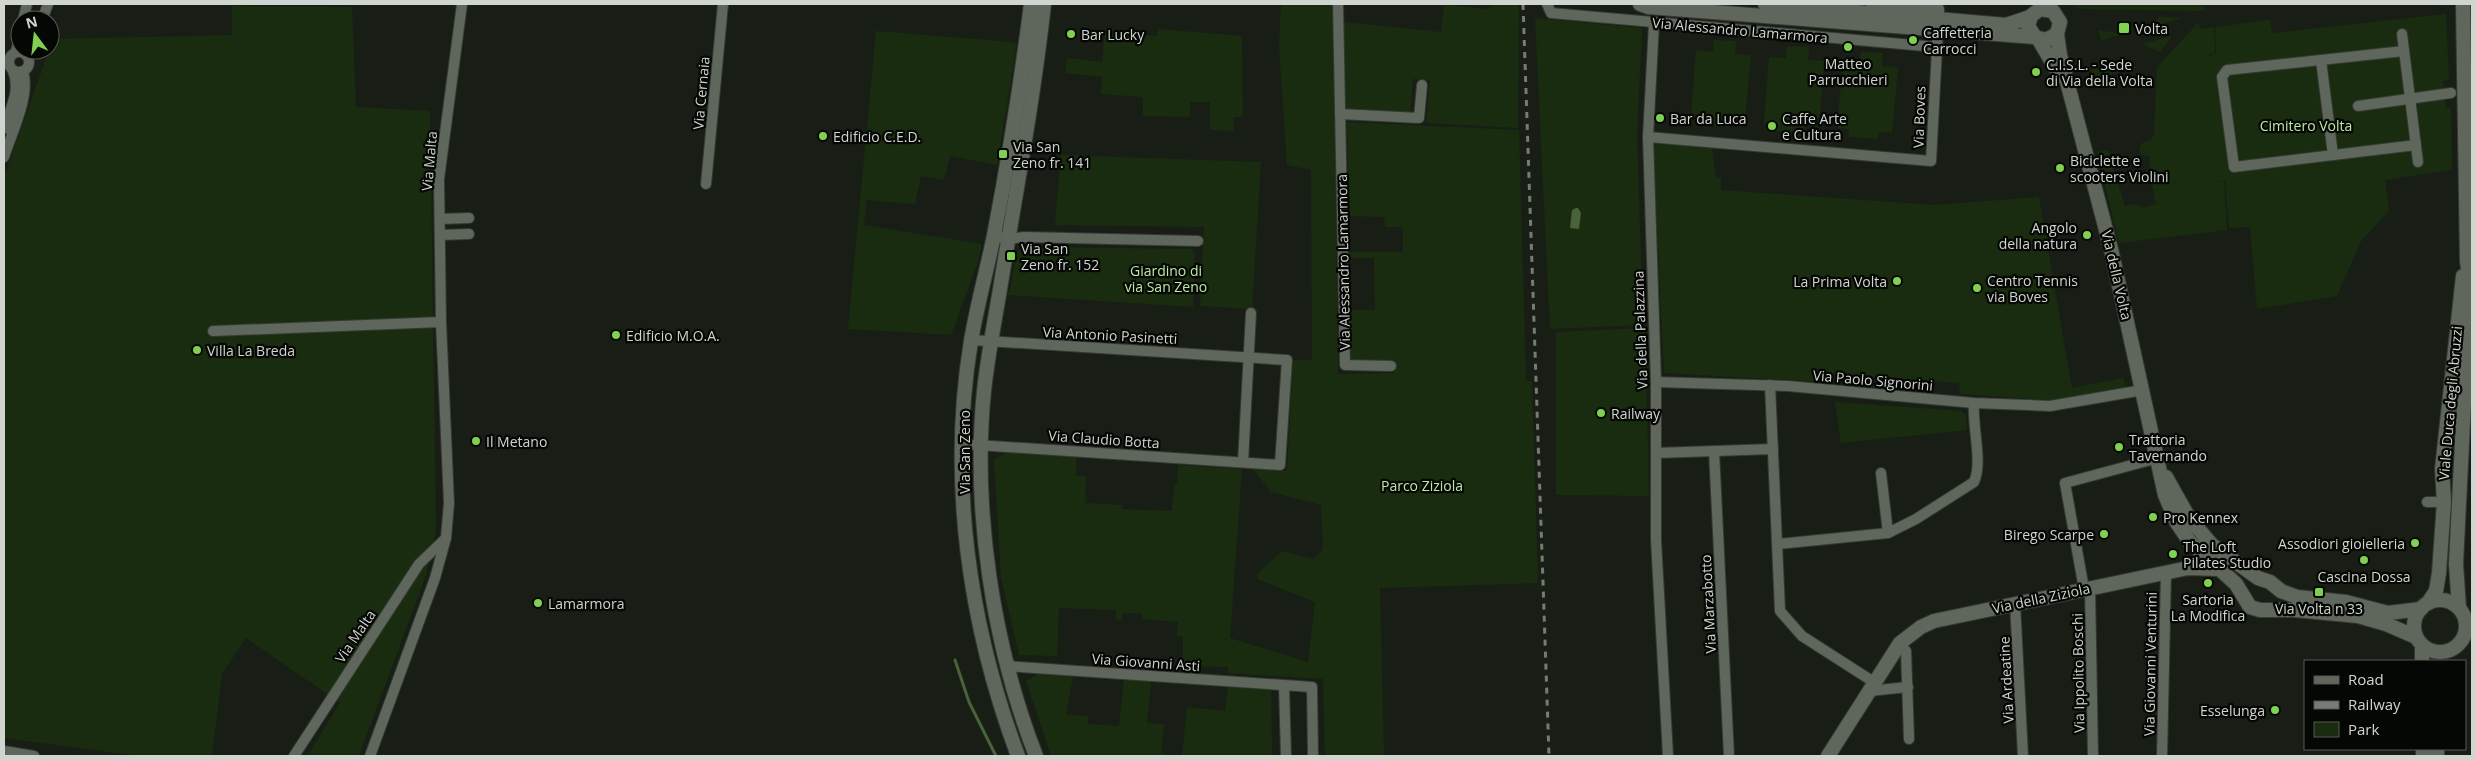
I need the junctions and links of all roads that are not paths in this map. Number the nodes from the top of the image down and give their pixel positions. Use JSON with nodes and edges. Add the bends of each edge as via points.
{"nodes":[{"id":1,"x":462,"y":4,"type":"edge"},
{"id":2,"x":724,"y":4,"type":"edge"},
{"id":3,"x":1031,"y":4,"type":"edge"},
{"id":4,"x":1044,"y":4,"type":"edge"},
{"id":5,"x":1338,"y":4,"type":"edge"},
{"id":6,"x":1640,"y":4,"type":"edge"},
{"id":7,"x":1765,"y":4,"type":"edge"},
{"id":8,"x":1871,"y":4,"type":"edge"},
{"id":9,"x":2463,"y":4,"type":"edge"},
{"id":10,"x":1547,"y":5,"type":"edge"},
{"id":11,"x":2051,"y":7,"type":"edge"},
{"id":12,"x":2031,"y":12,"type":"edge"},
{"id":13,"x":1654,"y":23,"type":"junction"},
{"id":14,"x":1938,"y":24,"type":"junction"},
{"id":15,"x":2402,"y":34,"type":"dead end"},
{"id":16,"x":2045,"y":38,"type":"junction"},
{"id":17,"x":1936,"y":47,"type":"junction"},
{"id":18,"x":2404,"y":51,"type":"junction"},
{"id":19,"x":10,"y":56,"type":"edge"},
{"id":20,"x":29,"y":60,"type":"edge"},
{"id":21,"x":2321,"y":60,"type":"junction"},
{"id":22,"x":13,"y":70,"type":"edge"},
{"id":23,"x":1422,"y":85,"type":"dead end"},
{"id":24,"x":2451,"y":93,"type":"dead end"},
{"id":25,"x":2410,"y":99,"type":"junction"},
{"id":26,"x":2358,"y":106,"type":"dead end"},
{"id":27,"x":1340,"y":114,"type":"junction"},
{"id":28,"x":8,"y":129,"type":"edge"},
{"id":29,"x":1648,"y":137,"type":"junction"},
{"id":30,"x":2416,"y":145,"type":"junction"},
{"id":31,"x":2333,"y":155,"type":"junction"},
{"id":32,"x":4,"y":157,"type":"edge"},
{"id":33,"x":2418,"y":162,"type":"dead end"},
{"id":34,"x":706,"y":184,"type":"dead end"},
{"id":35,"x":469,"y":218,"type":"dead end"},
{"id":36,"x":440,"y":219,"type":"junction"},
{"id":37,"x":469,"y":234,"type":"dead end"},
{"id":38,"x":440,"y":235,"type":"junction"},
{"id":39,"x":994,"y":236,"type":"junction"},
{"id":40,"x":1008,"y":239,"type":"junction"},
{"id":41,"x":1198,"y":241,"type":"dead end"},
{"id":42,"x":2467,"y":261,"type":"junction"},
{"id":43,"x":1251,"y":313,"type":"dead end"},
{"id":44,"x":441,"y":322,"type":"junction"},
{"id":45,"x":213,"y":332,"type":"dead end"},
{"id":46,"x":971,"y":340,"type":"junction"},
{"id":47,"x":991,"y":342,"type":"junction"},
{"id":48,"x":1248,"y":357,"type":"junction"},
{"id":49,"x":1287,"y":360,"type":"joint"},
{"id":50,"x":1391,"y":366,"type":"dead end"},
{"id":51,"x":1656,"y":382,"type":"junction"},
{"id":52,"x":1770,"y":385,"type":"junction"},
{"id":53,"x":2143,"y":390,"type":"junction"},
{"id":54,"x":1974,"y":404,"type":"junction"},
{"id":55,"x":962,"y":444,"type":"junction"},
{"id":56,"x":982,"y":445,"type":"junction"},
{"id":57,"x":1773,"y":449,"type":"junction"},
{"id":58,"x":1714,"y":451,"type":"junction"},
{"id":59,"x":1656,"y":453,"type":"junction"},
{"id":60,"x":2159,"y":461,"type":"junction"},
{"id":61,"x":1243,"y":462,"type":"junction"},
{"id":62,"x":1881,"y":473,"type":"dead end"},
{"id":63,"x":2427,"y":502,"type":"dead end"},
{"id":64,"x":2444,"y":502,"type":"junction"},
{"id":65,"x":1888,"y":533,"type":"junction"},
{"id":66,"x":446,"y":538,"type":"junction"},
{"id":67,"x":1778,"y":544,"type":"junction"},
{"id":68,"x":2205,"y":557,"type":"junction"},
{"id":69,"x":2239,"y":565,"type":"junction"},
{"id":70,"x":2188,"y":568,"type":"junction"},
{"id":71,"x":2219,"y":569,"type":"junction"},
{"id":72,"x":2166,"y":573,"type":"junction"},
{"id":73,"x":2258,"y":578,"type":"junction"},
{"id":74,"x":2274,"y":586,"type":"junction"},
{"id":75,"x":2087,"y":589,"type":"junction"},
{"id":76,"x":2244,"y":597,"type":"junction"},
{"id":77,"x":2015,"y":603,"type":"junction"},
{"id":78,"x":2425,"y":606,"type":"junction"},
{"id":79,"x":2267,"y":608,"type":"junction"},
{"id":80,"x":2459,"y":608,"type":"junction"},
{"id":81,"x":2469,"y":624,"type":"edge"},
{"id":82,"x":2419,"y":641,"type":"junction"},
{"id":83,"x":2467,"y":642,"type":"edge"},
{"id":84,"x":1900,"y":643,"type":"junction"},
{"id":85,"x":2446,"y":656,"type":"edge"},
{"id":86,"x":2422,"y":660,"type":"edge"},
{"id":87,"x":1006,"y":666,"type":"junction"},
{"id":88,"x":988,"y":669,"type":"junction"},
{"id":89,"x":1869,"y":685,"type":"junction"},
{"id":90,"x":1284,"y":686,"type":"junction"},
{"id":91,"x":1908,"y":687,"type":"junction"},
{"id":92,"x":1909,"y":739,"type":"dead end"},
{"id":93,"x":4,"y":751,"type":"edge"},
{"id":94,"x":1016,"y":753,"type":"edge"},
{"id":95,"x":34,"y":756,"type":"edge"},
{"id":96,"x":294,"y":756,"type":"edge"},
{"id":97,"x":370,"y":756,"type":"edge"},
{"id":98,"x":1036,"y":756,"type":"edge"},
{"id":99,"x":1286,"y":756,"type":"edge"},
{"id":100,"x":1313,"y":756,"type":"edge"},
{"id":101,"x":1668,"y":756,"type":"edge"},
{"id":102,"x":1729,"y":756,"type":"edge"},
{"id":103,"x":1828,"y":756,"type":"edge"},
{"id":104,"x":2023,"y":756,"type":"edge"},
{"id":105,"x":2093,"y":756,"type":"edge"},
{"id":106,"x":2162,"y":756,"type":"edge"}],
"edges":[{"from":1,"to":36,"type":"street","name":"Via Malta","via":[[440,158]]},
{"from":2,"to":34,"type":"street","name":"Via Cernaia"},
{"from":3,"to":39,"type":"main road","name":"Via San Zeno","via":[[1015,128]]},
{"from":4,"to":40,"type":"main road","name":"Via San Zeno"},
{"from":5,"to":27,"type":"street","name":"Via Alessandro Lamarmora"},
{"from":6,"to":14,"type":"main road","name":"Via Alessandro Lamarmora"},
{"from":7,"to":14,"type":"main road","name":"Via Alessandro Lamarmora"},
{"from":8,"to":14,"type":"street","name":"Via Alessandro Lamarmora","via":[[1939,10]]},
{"from":9,"to":42,"type":"main road","name":"Viale Duca degli Abruzzi"},
{"from":10,"to":13,"type":"street","name":"Via Alessandro Lamarmora","via":[[1551,13]]},
{"from":11,"to":12,"type":"main road","name":"Via della Volta"},
{"from":11,"to":16,"type":"main road","name":"Via della Volta","via":[[2060,22]]},
{"from":12,"to":14,"type":"main road","name":"Via Alessandro Lamarmora","via":[[2006,25]]},
{"from":12,"to":16,"type":"main road","name":"Via della Volta","via":[[2029,30]]},
{"from":13,"to":17,"type":"street","name":"Via Alessandro Lamarmora"},
{"from":13,"to":29,"type":"street","name":"Via della Palazzina"},
{"from":14,"to":16,"type":"main road","name":"Via Alessandro Lamarmora"},
{"from":14,"to":17,"type":"street","name":"Via Boves"},
{"from":15,"to":18,"type":"street"},
{"from":16,"to":53,"type":"main road","name":"Via della Volta","via":[[2067,88],[2111,248]]},
{"from":17,"to":29,"type":"street","name":"Via Boves","via":[[1931,161]]},
{"from":18,"to":21,"type":"street"},
{"from":18,"to":25,"type":"street"},
{"from":19,"to":22,"type":"street","via":[[8,61]]},
{"from":20,"to":22,"type":"street","via":[[28,67]]},
{"from":21,"to":31,"type":"street"},
{"from":21,"to":31,"type":"street","via":[[2227,70],[2222,77],[2224,95],[2234,167]]},
{"from":22,"to":28,"type":"street","via":[[25,78],[25,92]]},
{"from":23,"to":27,"type":"street","via":[[1419,118]]},
{"from":24,"to":25,"type":"street"},
{"from":25,"to":26,"type":"street"},
{"from":25,"to":30,"type":"street"},
{"from":27,"to":50,"type":"street","name":"Via Alessandro Lamarmora","via":[[1345,365]]},
{"from":28,"to":32,"type":"street"},
{"from":29,"to":51,"type":"street","name":"Via della Palazzina"},
{"from":30,"to":31,"type":"street"},
{"from":30,"to":33,"type":"street"},
{"from":35,"to":36,"type":"street"},
{"from":36,"to":38,"type":"street","name":"Via Malta"},
{"from":37,"to":38,"type":"street"},
{"from":38,"to":44,"type":"street","name":"Via Malta"},
{"from":39,"to":40,"type":"street"},
{"from":39,"to":46,"type":"main road","name":"Via San Zeno"},
{"from":40,"to":41,"type":"street"},
{"from":40,"to":47,"type":"main road","name":"Via San Zeno"},
{"from":42,"to":64,"type":"main road","name":"Viale Duca degli Abruzzi","via":[[2458,306],[2442,470]]},
{"from":42,"to":80,"type":"main road","name":"Viale Duca degli Abruzzi","via":[[2470,282],[2456,564]]},
{"from":43,"to":48,"type":"street"},
{"from":44,"to":45,"type":"street"},
{"from":44,"to":66,"type":"street","name":"Via Malta","via":[[449,503]]},
{"from":46,"to":47,"type":"street","name":"Via Antonio Pasinetti"},
{"from":46,"to":55,"type":"main road","name":"Via San Zeno"},
{"from":47,"to":48,"type":"street","name":"Via Antonio Pasinetti"},
{"from":47,"to":56,"type":"main road","name":"Via San Zeno","via":[[984,392]]},
{"from":48,"to":49,"type":"street","name":"Via Antonio Pasinetti"},
{"from":48,"to":61,"type":"street"},
{"from":49,"to":61,"type":"street","name":"Via Claudio Botta","via":[[1280,465]]},
{"from":51,"to":52,"type":"street","name":"Via Paolo Signorini"},
{"from":51,"to":59,"type":"street","name":"Via della Palazzina"},
{"from":52,"to":54,"type":"street","name":"Via Paolo Signorini"},
{"from":52,"to":57,"type":"street"},
{"from":53,"to":54,"type":"street","name":"Via Paolo Signorini","via":[[2050,406]]},
{"from":53,"to":60,"type":"main road","name":"Via della Volta"},
{"from":54,"to":65,"type":"street","via":[[1972,420],[1978,473],[1974,482]]},
{"from":55,"to":56,"type":"street","name":"Via Claudio Botta"},
{"from":55,"to":88,"type":"main road","name":"Via San Zeno","via":[[968,555]]},
{"from":56,"to":61,"type":"street","name":"Via Claudio Botta"},
{"from":56,"to":87,"type":"main road","name":"Via San Zeno","via":[[986,554]]},
{"from":57,"to":58,"type":"street"},
{"from":57,"to":67,"type":"street"},
{"from":58,"to":59,"type":"street"},
{"from":58,"to":102,"type":"street","name":"Via Marzabotto"},
{"from":59,"to":101,"type":"street","name":"Via della Palazzina","via":[[1656,540]]},
{"from":60,"to":68,"type":"main road","name":"Via della Volta","via":[[2172,513],[2190,542]]},
{"from":60,"to":69,"type":"main road","name":"Via della Volta","via":[[2196,527],[2212,545]]},
{"from":60,"to":75,"type":"street","name":"Via Ippolito Boschi","via":[[2064,484]]},
{"from":62,"to":65,"type":"street"},
{"from":63,"to":64,"type":"street"},
{"from":64,"to":78,"type":"main road","name":"Viale Duca degli Abruzzi","via":[[2436,591]]},
{"from":65,"to":67,"type":"street"},
{"from":66,"to":96,"type":"street","name":"Via Malta","via":[[419,564]]},
{"from":66,"to":97,"type":"street","name":"Via Malta","via":[[435,578]]},
{"from":67,"to":89,"type":"street","via":[[1780,611],[1802,636],[1844,662]]},
{"from":68,"to":69,"type":"main road","via":[[2214,555],[2228,566]]},
{"from":68,"to":70,"type":"main road"},
{"from":68,"to":71,"type":"main road","name":"Via della Volta"},
{"from":69,"to":73,"type":"main road","name":"Via della Volta"},
{"from":70,"to":71,"type":"main road"},
{"from":70,"to":72,"type":"main road","name":"Via della Ziziola"},
{"from":71,"to":76,"type":"main road","name":"Via della Volta","via":[[2236,584]]},
{"from":72,"to":75,"type":"main road","name":"Via della Ziziola"},
{"from":72,"to":106,"type":"street","name":"Via Giovanni Venturini"},
{"from":73,"to":74,"type":"main road","name":"Via della Volta"},
{"from":73,"to":76,"type":"main road","via":[[2246,587]]},
{"from":74,"to":78,"type":"main road","name":"Via della Volta","via":[[2297,597],[2346,602],[2388,613]]},
{"from":74,"to":79,"type":"main road","via":[[2276,596]]},
{"from":75,"to":77,"type":"main road","name":"Via della Ziziola"},
{"from":75,"to":105,"type":"street","name":"Via Ippolito Boschi"},
{"from":76,"to":79,"type":"main road","name":"Via della Volta","via":[[2255,610]]},
{"from":77,"to":84,"type":"main road","name":"Via della Ziziola","via":[[1934,621],[1920,626]]},
{"from":77,"to":104,"type":"street","name":"Via Ardeatine"},
{"from":78,"to":80,"type":"main road","name":"Via della Volta","via":[[2435,601],[2448,601]]},
{"from":78,"to":82,"type":"main road","via":[[2414,625]]},
{"from":79,"to":82,"type":"main road","name":"Via della Volta","via":[[2358,616],[2386,624]]},
{"from":80,"to":81,"type":"main road","name":"Via della Volta"},
{"from":81,"to":83,"type":"main road","name":"Via della Volta"},
{"from":82,"to":85,"type":"main road","name":"Via della Volta"},
{"from":82,"to":86,"type":"main road"},
{"from":83,"to":85,"type":"main road","name":"Via della Volta"},
{"from":84,"to":89,"type":"main road","name":"Via della Ziziola"},
{"from":84,"to":91,"type":"street","via":[[1906,651]]},
{"from":87,"to":88,"type":"main road"},
{"from":87,"to":90,"type":"street","name":"Via Giovanni Asti"},
{"from":87,"to":98,"type":"main road","name":"Via San Zeno","via":[[1021,719]]},
{"from":88,"to":94,"type":"main road","name":"Via San Zeno"},
{"from":89,"to":91,"type":"street"},
{"from":89,"to":103,"type":"main road","name":"Via della Ziziola"},
{"from":90,"to":99,"type":"street"},
{"from":90,"to":100,"type":"street","name":"Via Giovanni Asti","via":[[1312,687]]},
{"from":91,"to":92,"type":"street"},
{"from":93,"to":95,"type":"street"}]}
